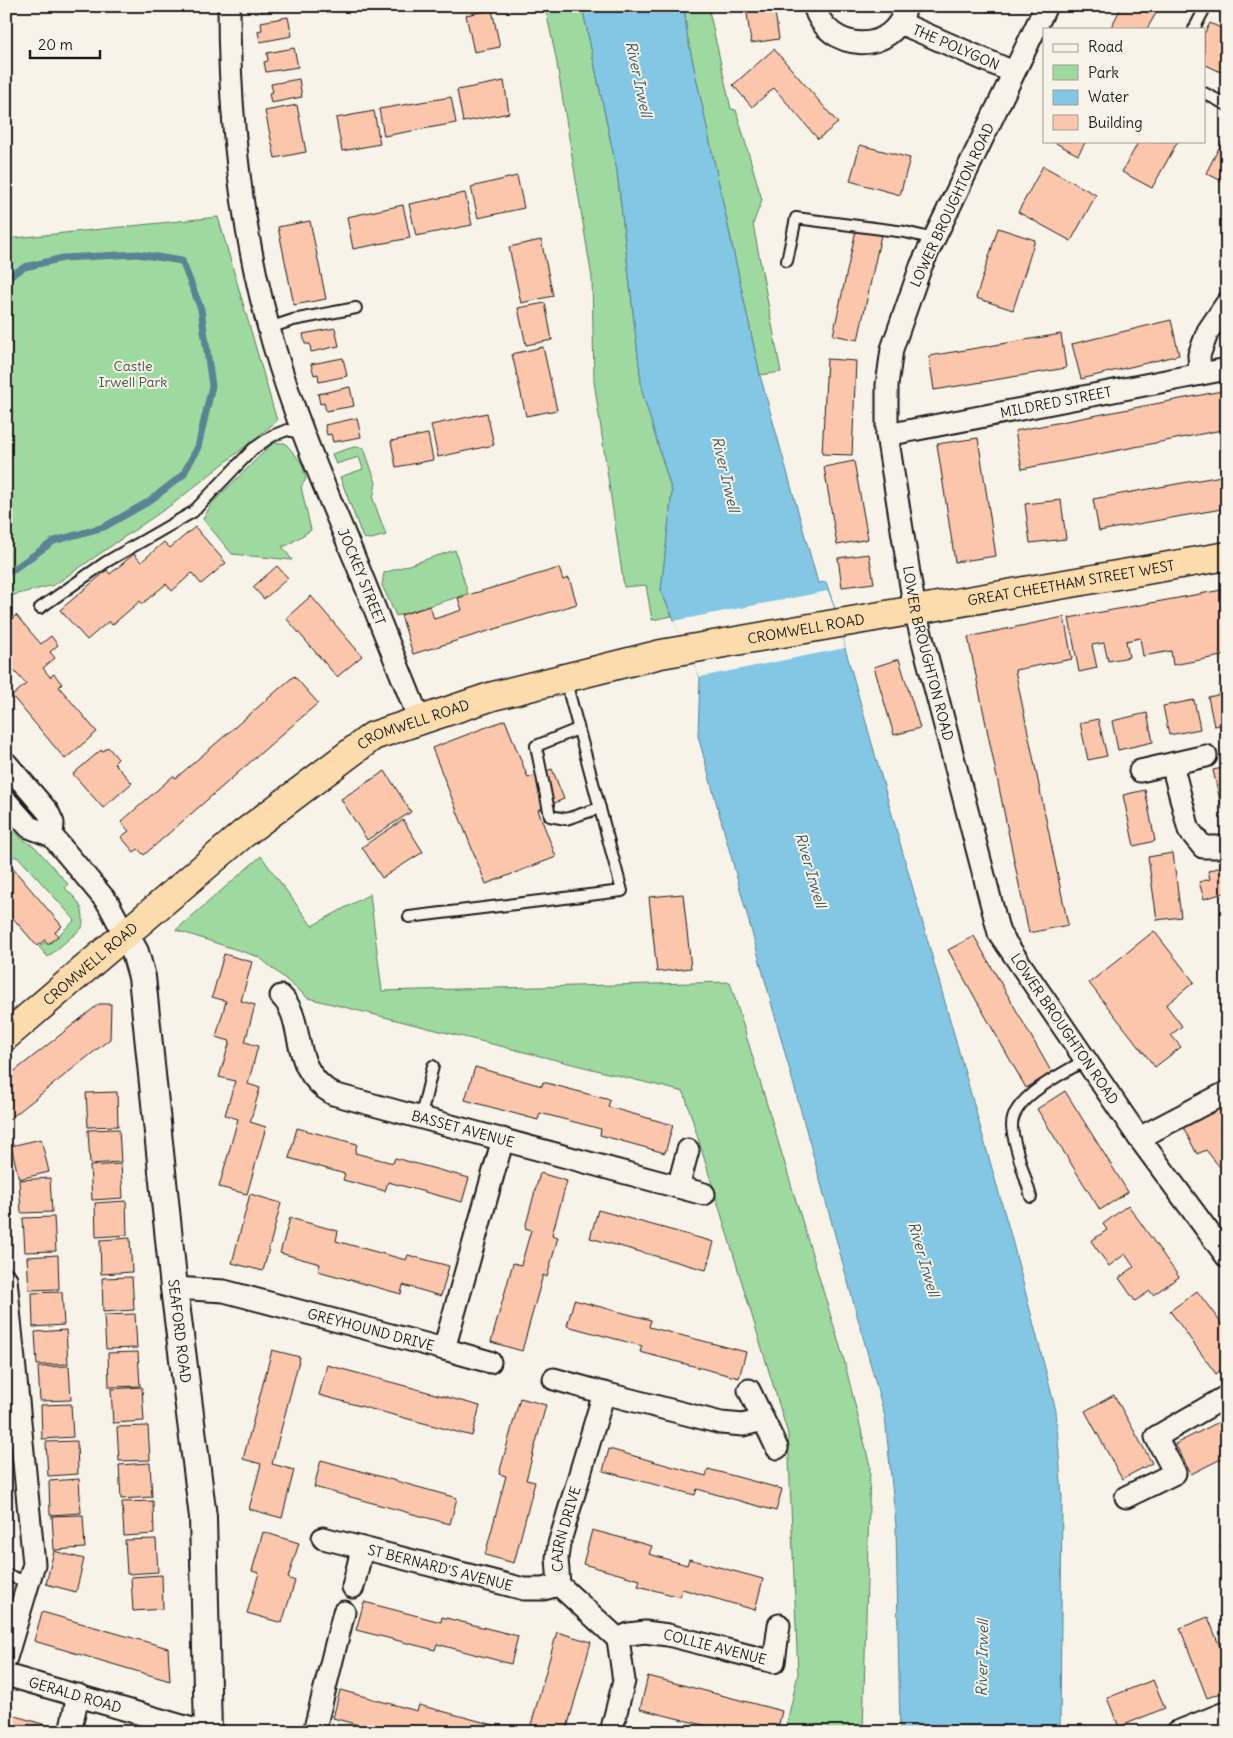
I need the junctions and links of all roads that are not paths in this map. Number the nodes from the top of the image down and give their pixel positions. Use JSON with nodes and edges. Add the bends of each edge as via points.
{"nodes":[{"id":1,"x":229,"y":6,"type":"edge"},
{"id":2,"x":814,"y":6,"type":"edge"},
{"id":3,"x":1046,"y":6,"type":"edge"},
{"id":4,"x":1206,"y":6,"type":"edge"},
{"id":5,"x":903,"y":14,"type":"edge"},
{"id":6,"x":1195,"y":28,"type":"edge"},
{"id":7,"x":1013,"y":72,"type":"junction"},
{"id":8,"x":1206,"y":93,"type":"edge"},
{"id":9,"x":1227,"y":105,"type":"edge"},
{"id":10,"x":934,"y":239,"type":"junction"},
{"id":11,"x":787,"y":261,"type":"dead end"},
{"id":12,"x":1227,"y":303,"type":"edge"},
{"id":13,"x":356,"y":308,"type":"dead end"},
{"id":14,"x":269,"y":328,"type":"junction"},
{"id":15,"x":1227,"y":369,"type":"edge"},
{"id":16,"x":1200,"y":374,"type":"junction"},
{"id":17,"x":305,"y":435,"type":"junction"},
{"id":18,"x":886,"y":436,"type":"junction"},
{"id":19,"x":1227,"y":556,"type":"edge"},
{"id":20,"x":40,"y":608,"type":"dead end"},
{"id":21,"x":915,"y":611,"type":"junction"},
{"id":22,"x":565,"y":677,"type":"junction"},
{"id":23,"x":419,"y":720,"type":"junction"},
{"id":24,"x":578,"y":729,"type":"junction"},
{"id":25,"x":1206,"y":756,"type":"dead end"},
{"id":26,"x":6,"y":763,"type":"edge"},
{"id":27,"x":1172,"y":764,"type":"junction"},
{"id":28,"x":1140,"y":771,"type":"dead end"},
{"id":29,"x":6,"y":801,"type":"edge"},
{"id":30,"x":600,"y":808,"type":"junction"},
{"id":31,"x":52,"y":836,"type":"junction"},
{"id":32,"x":1227,"y":847,"type":"edge"},
{"id":33,"x":410,"y":917,"type":"dead end"},
{"id":34,"x":124,"y":933,"type":"junction"},
{"id":35,"x":282,"y":996,"type":"dead end"},
{"id":36,"x":6,"y":1036,"type":"edge"},
{"id":37,"x":1085,"y":1060,"type":"junction"},
{"id":38,"x":433,"y":1066,"type":"dead end"},
{"id":39,"x":1227,"y":1092,"type":"edge"},
{"id":40,"x":421,"y":1116,"type":"junction"},
{"id":41,"x":1139,"y":1138,"type":"junction"},
{"id":42,"x":503,"y":1139,"type":"junction"},
{"id":43,"x":688,"y":1150,"type":"dead end"},
{"id":44,"x":678,"y":1187,"type":"junction"},
{"id":45,"x":704,"y":1194,"type":"dead end"},
{"id":46,"x":1032,"y":1197,"type":"dead end"},
{"id":47,"x":1227,"y":1257,"type":"edge"},
{"id":48,"x":6,"y":1280,"type":"edge"},
{"id":49,"x":174,"y":1288,"type":"junction"},
{"id":50,"x":444,"y":1349,"type":"junction"},
{"id":51,"x":490,"y":1362,"type":"dead end"},
{"id":52,"x":554,"y":1379,"type":"dead end"},
{"id":53,"x":749,"y":1390,"type":"dead end"},
{"id":54,"x":604,"y":1393,"type":"junction"},
{"id":55,"x":1227,"y":1396,"type":"edge"},
{"id":56,"x":762,"y":1420,"type":"junction"},
{"id":57,"x":777,"y":1448,"type":"dead end"},
{"id":58,"x":1126,"y":1497,"type":"dead end"},
{"id":59,"x":323,"y":1538,"type":"dead end"},
{"id":60,"x":362,"y":1549,"type":"junction"},
{"id":61,"x":6,"y":1575,"type":"edge"},
{"id":62,"x":28,"y":1582,"type":"junction"},
{"id":63,"x":559,"y":1585,"type":"junction"},
{"id":64,"x":352,"y":1587,"type":"dead end"},
{"id":65,"x":344,"y":1612,"type":"dead end"},
{"id":66,"x":778,"y":1625,"type":"dead end"},
{"id":67,"x":618,"y":1639,"type":"junction"},
{"id":68,"x":6,"y":1658,"type":"edge"},
{"id":69,"x":6,"y":1675,"type":"edge"},
{"id":70,"x":78,"y":1695,"type":"junction"},
{"id":71,"x":1227,"y":1712,"type":"edge"},
{"id":72,"x":70,"y":1732,"type":"edge"},
{"id":73,"x":203,"y":1732,"type":"edge"},
{"id":74,"x":208,"y":1732,"type":"edge"},
{"id":75,"x":314,"y":1732,"type":"edge"},
{"id":76,"x":612,"y":1732,"type":"edge"},
{"id":77,"x":1177,"y":1732,"type":"edge"}],
"edges":[{"from":1,"to":14,"type":"street","name":"JOCKEY STREET","via":[[239,169],[249,245]]},
{"from":2,"to":5,"type":"street","name":"THE POLYGON","via":[[831,34],[860,44],[889,34]]},
{"from":3,"to":7,"type":"street","name":"LOWER BROUGHTON ROAD"},
{"from":4,"to":6,"type":"lane"},
{"from":5,"to":7,"type":"street","name":"THE POLYGON"},
{"from":7,"to":10,"type":"street","name":"LOWER BROUGHTON ROAD"},
{"from":8,"to":9,"type":"lane"},
{"from":10,"to":11,"type":"lane","via":[[905,232],[796,218]]},
{"from":10,"to":18,"type":"street","name":"LOWER BROUGHTON ROAD","via":[[921,266],[892,349],[886,385]]},
{"from":12,"to":16,"type":"street","via":[[1198,355]]},
{"from":13,"to":14,"type":"lane"},
{"from":14,"to":17,"type":"street","name":"JOCKEY STREET"},
{"from":15,"to":16,"type":"street","name":"MILDRED STREET"},
{"from":16,"to":18,"type":"street","name":"MILDRED STREET"},
{"from":17,"to":20,"type":"lane","via":[[287,430],[272,436],[253,449],[193,512],[106,562]]},
{"from":17,"to":23,"type":"street","name":"JOCKEY STREET"},
{"from":18,"to":21,"type":"street","name":"LOWER BROUGHTON ROAD"},
{"from":19,"to":21,"type":"highway","name":"GREAT CHEETHAM STREET WEST"},
{"from":21,"to":22,"type":"highway","name":"CROMWELL ROAD","via":[[688,650]]},
{"from":21,"to":37,"type":"street","name":"LOWER BROUGHTON ROAD","via":[[999,932]]},
{"from":22,"to":23,"type":"highway","name":"CROMWELL ROAD"},
{"from":22,"to":24,"type":"lane"},
{"from":23,"to":34,"type":"highway","name":"CROMWELL ROAD","via":[[374,736],[243,834],[174,895]]},
{"from":24,"to":30,"type":"lane"},
{"from":24,"to":30,"type":"lane","via":[[536,746],[550,816],[566,819]]},
{"from":25,"to":27,"type":"street"},
{"from":26,"to":31,"type":"street","via":[[48,812],[53,823]]},
{"from":27,"to":28,"type":"street"},
{"from":27,"to":32,"type":"street","via":[[1188,830],[1203,847]]},
{"from":29,"to":31,"type":"street","via":[[30,827]]},
{"from":30,"to":33,"type":"lane","via":[[622,891]]},
{"from":31,"to":34,"type":"street","via":[[108,903]]},
{"from":34,"to":36,"type":"highway","name":"CROMWELL ROAD"},
{"from":34,"to":49,"type":"street","name":"SEAFORD ROAD","via":[[135,952],[142,976]]},
{"from":35,"to":40,"type":"street","name":"BASSET AVENUE","via":[[289,1004],[300,1051],[321,1087],[333,1094]]},
{"from":37,"to":41,"type":"street","name":"LOWER BROUGHTON ROAD"},
{"from":37,"to":46,"type":"lane","via":[[1038,1090],[1021,1103],[1016,1112],[1012,1126]]},
{"from":38,"to":40,"type":"lane"},
{"from":39,"to":41,"type":"street"},
{"from":40,"to":42,"type":"street","name":"BASSET AVENUE"},
{"from":41,"to":47,"type":"street","name":"LOWER BROUGHTON ROAD"},
{"from":42,"to":44,"type":"street","name":"BASSET AVENUE"},
{"from":42,"to":50,"type":"street","name":"GREYHOUND DRIVE"},
{"from":43,"to":44,"type":"street"},
{"from":44,"to":45,"type":"street","name":"BASSET AVENUE"},
{"from":48,"to":62,"type":"street","via":[[34,1564]]},
{"from":49,"to":50,"type":"street","name":"GREYHOUND DRIVE","via":[[224,1291]]},
{"from":49,"to":74,"type":"street","name":"SEAFORD ROAD","via":[[202,1517]]},
{"from":50,"to":51,"type":"street"},
{"from":52,"to":54,"type":"street"},
{"from":53,"to":56,"type":"street"},
{"from":54,"to":56,"type":"street","via":[[721,1423],[743,1425]]},
{"from":54,"to":63,"type":"street","name":"CAIRN DRIVE","via":[[559,1544]]},
{"from":55,"to":58,"type":"street","via":[[1156,1437],[1175,1473]]},
{"from":56,"to":57,"type":"street"},
{"from":59,"to":60,"type":"street","name":"ST BERNARD'S AVENUE"},
{"from":60,"to":63,"type":"street","name":"ST BERNARD'S AVENUE","via":[[524,1589]]},
{"from":60,"to":64,"type":"street"},
{"from":61,"to":62,"type":"lane"},
{"from":62,"to":68,"type":"street"},
{"from":63,"to":67,"type":"street","name":"CAIRN DRIVE"},
{"from":65,"to":75,"type":"street"},
{"from":66,"to":67,"type":"street","name":"COLLIE AVENUE","via":[[774,1662],[668,1635],[646,1632]]},
{"from":67,"to":76,"type":"street","via":[[624,1681]]},
{"from":69,"to":70,"type":"street","name":"GERALD ROAD"},
{"from":70,"to":72,"type":"street"},
{"from":70,"to":73,"type":"street","name":"GERALD ROAD"},
{"from":71,"to":77,"type":"street"}]}
